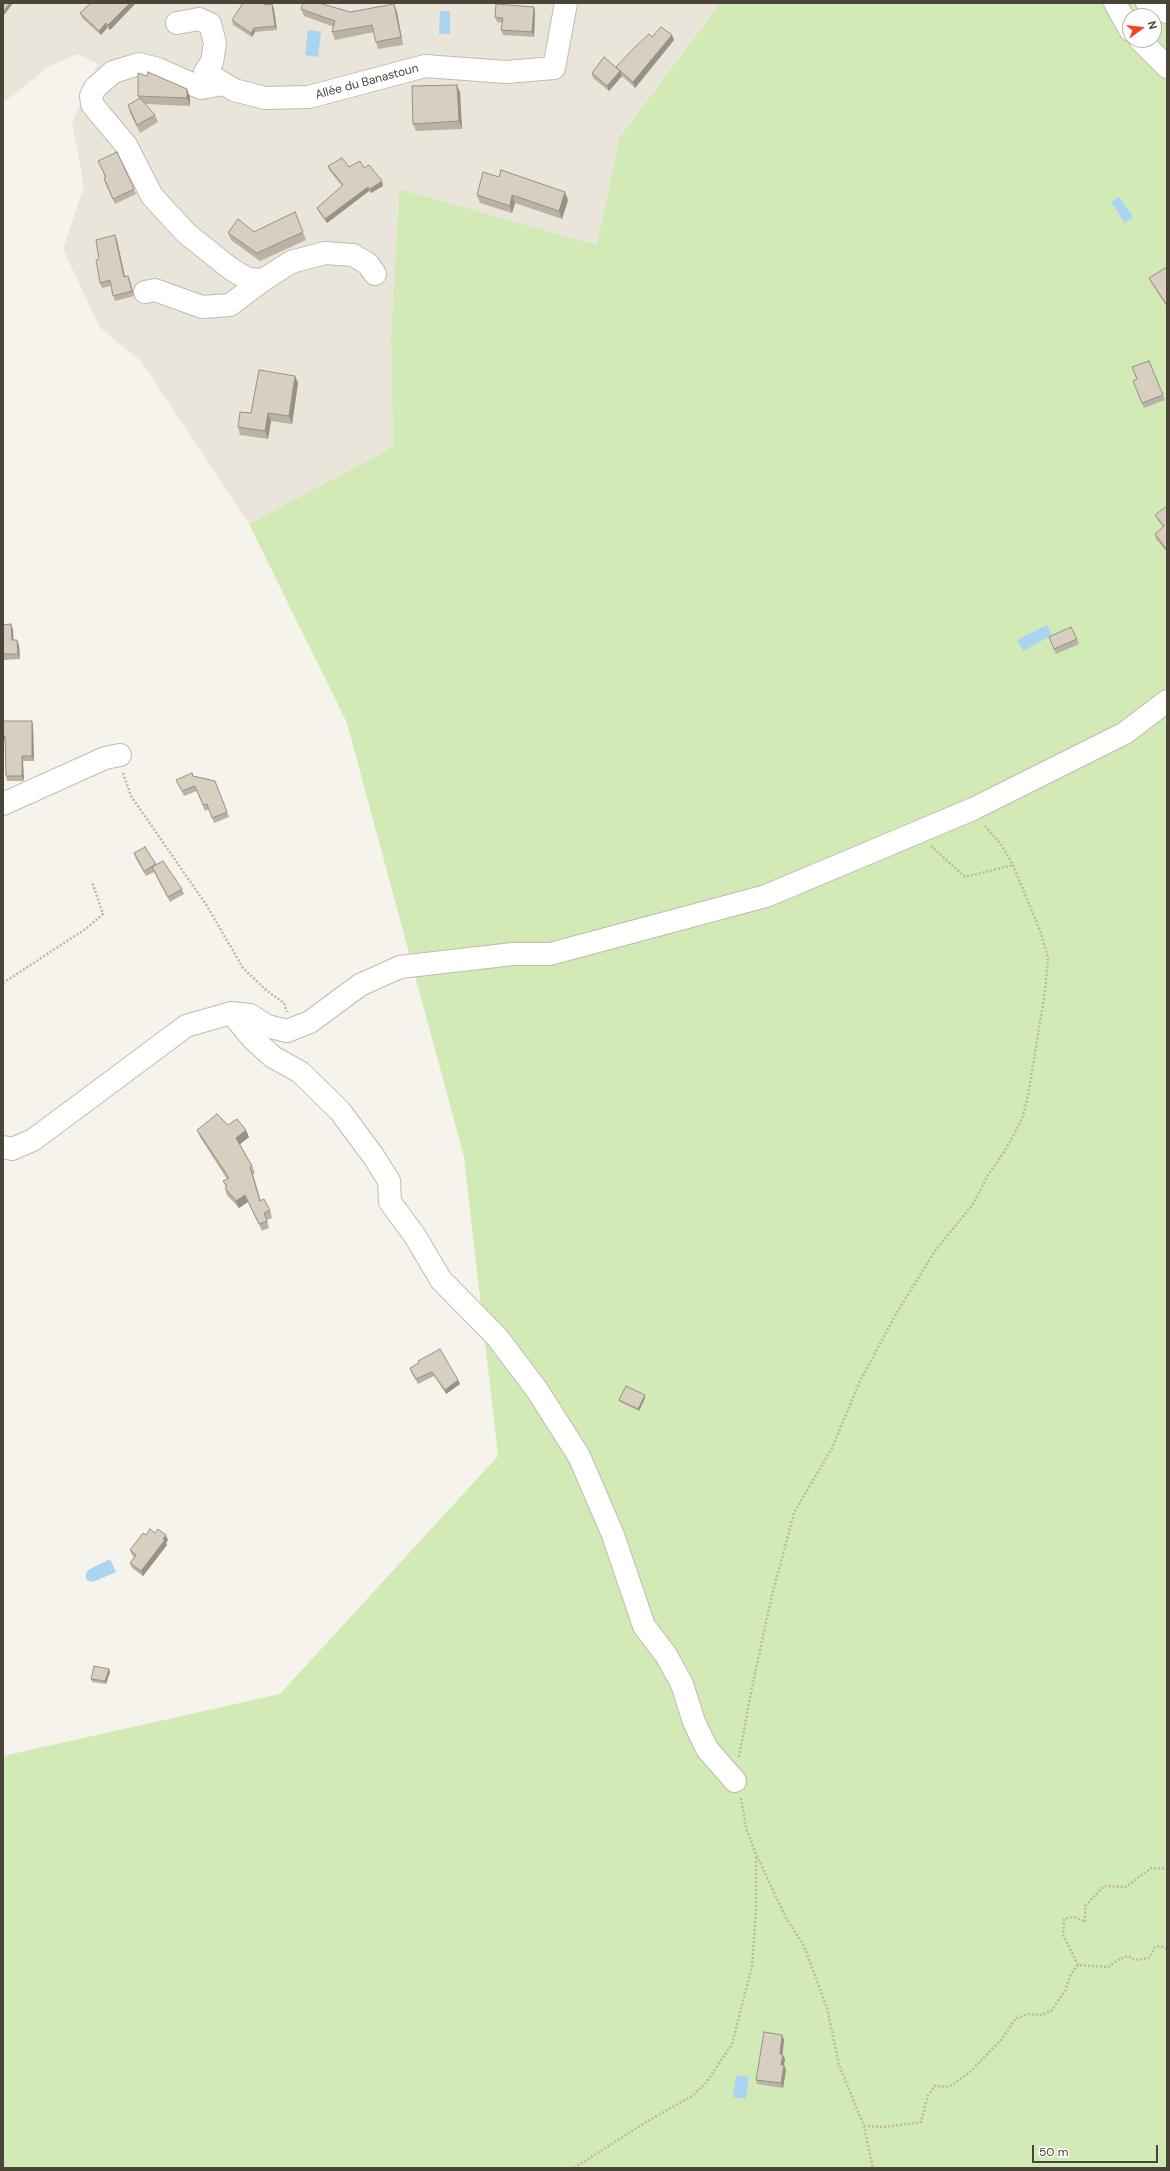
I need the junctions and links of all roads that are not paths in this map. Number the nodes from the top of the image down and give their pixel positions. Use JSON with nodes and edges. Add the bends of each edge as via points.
{"nodes":[{"id":1,"x":566,"y":3,"type":"edge"},
{"id":2,"x":1115,"y":3,"type":"edge"},
{"id":3,"x":1147,"y":3,"type":"edge"},
{"id":4,"x":1167,"y":12,"type":"edge"},
{"id":5,"x":1122,"y":16,"type":"edge"},
{"id":6,"x":177,"y":23,"type":"dead end"},
{"id":7,"x":1148,"y":48,"type":"edge"},
{"id":8,"x":1167,"y":68,"type":"edge"},
{"id":9,"x":224,"y":84,"type":"junction"},
{"id":10,"x":375,"y":274,"type":"dead end"},
{"id":11,"x":263,"y":280,"type":"junction"},
{"id":12,"x":146,"y":292,"type":"dead end"},
{"id":13,"x":1167,"y":701,"type":"edge"},
{"id":14,"x":118,"y":755,"type":"road end"},
{"id":15,"x":3,"y":804,"type":"edge"},
{"id":16,"x":231,"y":1013,"type":"junction"},
{"id":17,"x":3,"y":1147,"type":"edge"},
{"id":18,"x":735,"y":1781,"type":"road end"}],
"edges":[{"from":1,"to":9,"type":"street","name":"Allée du Banastoun","via":[[554,68],[506,72],[425,66],[309,97],[265,98],[234,90]]},
{"from":2,"to":5,"type":"street"},
{"from":3,"to":4,"type":"street"},
{"from":6,"to":9,"type":"street","name":"Allée du Banastoun","via":[[199,18],[210,24],[215,43],[212,62],[205,72]]},
{"from":7,"to":8,"type":"street"},
{"from":9,"to":11,"type":"street","via":[[202,88],[158,69],[139,64],[113,72],[95,88],[91,96],[92,104],[98,113],[126,145],[152,196],[186,233],[231,269],[248,279]]},
{"from":10,"to":11,"type":"street","via":[[368,264],[353,255],[324,253],[291,262]]},
{"from":11,"to":12,"type":"street","via":[[230,305],[202,307],[155,290]]},
{"from":13,"to":16,"type":"street","via":[[1125,732],[973,809],[766,896],[550,954],[513,954],[400,967],[360,985],[310,1022],[287,1031],[267,1026],[250,1015]]},
{"from":14,"to":15,"type":"street","via":[[105,758]]},
{"from":16,"to":17,"type":"street","via":[[186,1026],[33,1140],[12,1149]]},
{"from":16,"to":18,"type":"street","via":[[253,1040],[273,1057],[300,1072],[340,1111],[389,1181],[390,1202],[441,1280],[497,1337],[537,1390],[579,1456],[613,1535],[644,1626],[666,1655],[682,1684],[694,1722],[707,1749]]}]}
